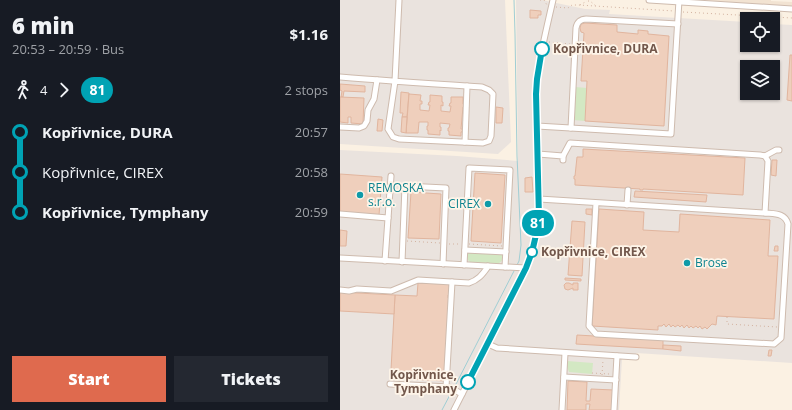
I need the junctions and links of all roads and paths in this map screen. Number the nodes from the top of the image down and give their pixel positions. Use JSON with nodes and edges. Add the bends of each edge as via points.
{"nodes":[{"id":1,"x":399,"y":0,"type":"edge"},
{"id":2,"x":540,"y":0,"type":"edge"},
{"id":3,"x":553,"y":0,"type":"edge"},
{"id":4,"x":649,"y":0,"type":"edge"},
{"id":5,"x":588,"y":1,"type":"edge"},
{"id":6,"x":679,"y":1,"type":"edge"},
{"id":7,"x":718,"y":2,"type":"edge"},
{"id":8,"x":579,"y":5,"type":"junction"},
{"id":9,"x":596,"y":6,"type":"junction"},
{"id":10,"x":553,"y":7,"type":"junction"},
{"id":11,"x":792,"y":9,"type":"edge"},
{"id":12,"x":679,"y":11,"type":"junction"},
{"id":13,"x":792,"y":18,"type":"edge"},
{"id":14,"x":678,"y":24,"type":"junction"},
{"id":15,"x":546,"y":42,"type":"dead end"},
{"id":16,"x":575,"y":44,"type":"junction"},
{"id":17,"x":583,"y":44,"type":"dead end"},
{"id":18,"x":340,"y":78,"type":"edge"},
{"id":19,"x":377,"y":80,"type":"junction"},
{"id":20,"x":395,"y":81,"type":"junction"},
{"id":21,"x":467,"y":86,"type":"junction"},
{"id":22,"x":537,"y":126,"type":"junction"},
{"id":23,"x":340,"y":127,"type":"edge"},
{"id":24,"x":571,"y":128,"type":"junction"},
{"id":25,"x":465,"y":142,"type":"junction"},
{"id":26,"x":779,"y":150,"type":"dead end"},
{"id":27,"x":538,"y":154,"type":"junction"},
{"id":28,"x":765,"y":156,"type":"junction"},
{"id":29,"x":391,"y":176,"type":"dead end"},
{"id":30,"x":628,"y":190,"type":"dead end"},
{"id":31,"x":539,"y":199,"type":"junction"},
{"id":32,"x":596,"y":203,"type":"junction"},
{"id":33,"x":628,"y":205,"type":"junction"},
{"id":34,"x":765,"y":213,"type":"junction"},
{"id":35,"x":340,"y":214,"type":"edge"},
{"id":36,"x":388,"y":218,"type":"junction"},
{"id":37,"x":403,"y":240,"type":"junction"},
{"id":38,"x":488,"y":242,"type":"dead end"},
{"id":39,"x":442,"y":243,"type":"dead end"},
{"id":40,"x":446,"y":244,"type":"dead end"},
{"id":41,"x":463,"y":244,"type":"dead end"},
{"id":42,"x":468,"y":244,"type":"dead end"},
{"id":43,"x":488,"y":245,"type":"junction"},
{"id":44,"x":503,"y":246,"type":"dead end"},
{"id":45,"x":465,"y":250,"type":"junction"},
{"id":46,"x":506,"y":252,"type":"junction"},
{"id":47,"x":340,"y":258,"type":"edge"},
{"id":48,"x":385,"y":261,"type":"junction"},
{"id":49,"x":402,"y":262,"type":"junction"},
{"id":50,"x":443,"y":264,"type":"junction"},
{"id":51,"x":464,"y":265,"type":"junction"},
{"id":52,"x":488,"y":266,"type":"junction"},
{"id":53,"x":505,"y":267,"type":"junction"},
{"id":54,"x":526,"y":268,"type":"junction"},
{"id":55,"x":452,"y":282,"type":"junction"},
{"id":56,"x":340,"y":290,"type":"edge"},
{"id":57,"x":727,"y":316,"type":"dead end"},
{"id":58,"x":780,"y":327,"type":"dead end"},
{"id":59,"x":488,"y":344,"type":"junction"},
{"id":60,"x":565,"y":352,"type":"junction"},
{"id":61,"x":617,"y":356,"type":"junction"},
{"id":62,"x":636,"y":357,"type":"dead end"},
{"id":63,"x":603,"y":358,"type":"dead end"},
{"id":64,"x":592,"y":373,"type":"dead end"},
{"id":65,"x":609,"y":374,"type":"dead end"},
{"id":66,"x":564,"y":377,"type":"junction"},
{"id":67,"x":602,"y":377,"type":"junction"},
{"id":68,"x":616,"y":380,"type":"junction"},
{"id":69,"x":390,"y":384,"type":"dead end"},
{"id":70,"x":451,"y":388,"type":"junction"},
{"id":71,"x":462,"y":394,"type":"junction"},
{"id":72,"x":455,"y":409,"type":"edge"},
{"id":73,"x":562,"y":410,"type":"edge"},
{"id":74,"x":614,"y":410,"type":"edge"}],
"edges":[{"from":1,"to":20,"type":"street"},
{"from":2,"to":10,"type":"path"},
{"from":3,"to":10,"type":"street"},
{"from":4,"to":6,"type":"street"},
{"from":5,"to":8,"type":"path"},
{"from":5,"to":9,"type":"path"},
{"from":6,"to":7,"type":"street"},
{"from":6,"to":12,"type":"street"},
{"from":7,"to":11,"type":"street"},
{"from":8,"to":9,"type":"path"},
{"from":8,"to":10,"type":"path","via":[[568,8]]},
{"from":9,"to":12,"type":"path"},
{"from":10,"to":22,"type":"street","via":[[537,79]]},
{"from":12,"to":13,"type":"path"},
{"from":12,"to":14,"type":"street"},
{"from":14,"to":16,"type":"street","via":[[583,19],[577,25]]},
{"from":14,"to":24,"type":"street","via":[[671,134]]},
{"from":15,"to":16,"type":"path"},
{"from":16,"to":17,"type":"path"},
{"from":16,"to":24,"type":"street"},
{"from":18,"to":19,"type":"street"},
{"from":19,"to":20,"type":"street"},
{"from":19,"to":23,"type":"street","via":[[374,99],[364,126]]},
{"from":20,"to":21,"type":"street"},
{"from":20,"to":25,"type":"street","via":[[388,128],[393,137]]},
{"from":21,"to":25,"type":"street"},
{"from":21,"to":25,"type":"street","via":[[482,87],[492,94],[491,136],[483,143]]},
{"from":22,"to":24,"type":"street"},
{"from":22,"to":27,"type":"street"},
{"from":26,"to":28,"type":"street"},
{"from":27,"to":28,"type":"street","via":[[563,158],[570,143]]},
{"from":27,"to":31,"type":"street"},
{"from":28,"to":34,"type":"street","via":[[768,161]]},
{"from":29,"to":36,"type":"street"},
{"from":30,"to":33,"type":"street"},
{"from":31,"to":32,"type":"street","via":[[553,203]]},
{"from":31,"to":54,"type":"street","via":[[538,226]]},
{"from":32,"to":33,"type":"street"},
{"from":32,"to":34,"type":"street","via":[[589,326],[596,334],[774,344],[781,338],[788,224],[781,215]]},
{"from":33,"to":34,"type":"street"},
{"from":35,"to":36,"type":"street"},
{"from":36,"to":48,"type":"street"},
{"from":37,"to":39,"type":"path"},
{"from":37,"to":49,"type":"street"},
{"from":37,"to":50,"type":"street","via":[[405,186],[446,188]]},
{"from":38,"to":43,"type":"path"},
{"from":40,"to":41,"type":"path"},
{"from":42,"to":43,"type":"path"},
{"from":43,"to":44,"type":"path"},
{"from":45,"to":46,"type":"street"},
{"from":45,"to":46,"type":"street","via":[[469,168],[510,170]]},
{"from":45,"to":51,"type":"street"},
{"from":46,"to":53,"type":"street"},
{"from":47,"to":48,"type":"street"},
{"from":48,"to":49,"type":"street"},
{"from":49,"to":50,"type":"street"},
{"from":50,"to":51,"type":"street"},
{"from":51,"to":52,"type":"street"},
{"from":52,"to":53,"type":"street"},
{"from":52,"to":55,"type":"street","via":[[474,281]]},
{"from":53,"to":54,"type":"street"},
{"from":54,"to":59,"type":"street"},
{"from":55,"to":56,"type":"street","via":[[418,280],[391,291]]},
{"from":55,"to":70,"type":"street"},
{"from":57,"to":58,"type":"path","via":[[727,324]]},
{"from":59,"to":60,"type":"street","via":[[497,348]]},
{"from":59,"to":71,"type":"street"},
{"from":60,"to":61,"type":"street"},
{"from":60,"to":66,"type":"street"},
{"from":61,"to":62,"type":"street"},
{"from":61,"to":68,"type":"street"},
{"from":63,"to":67,"type":"path"},
{"from":64,"to":67,"type":"path"},
{"from":65,"to":67,"type":"path"},
{"from":66,"to":67,"type":"street"},
{"from":66,"to":73,"type":"street"},
{"from":67,"to":68,"type":"street"},
{"from":68,"to":74,"type":"street"},
{"from":69,"to":70,"type":"street"},
{"from":70,"to":71,"type":"street"},
{"from":71,"to":72,"type":"street"}]}
